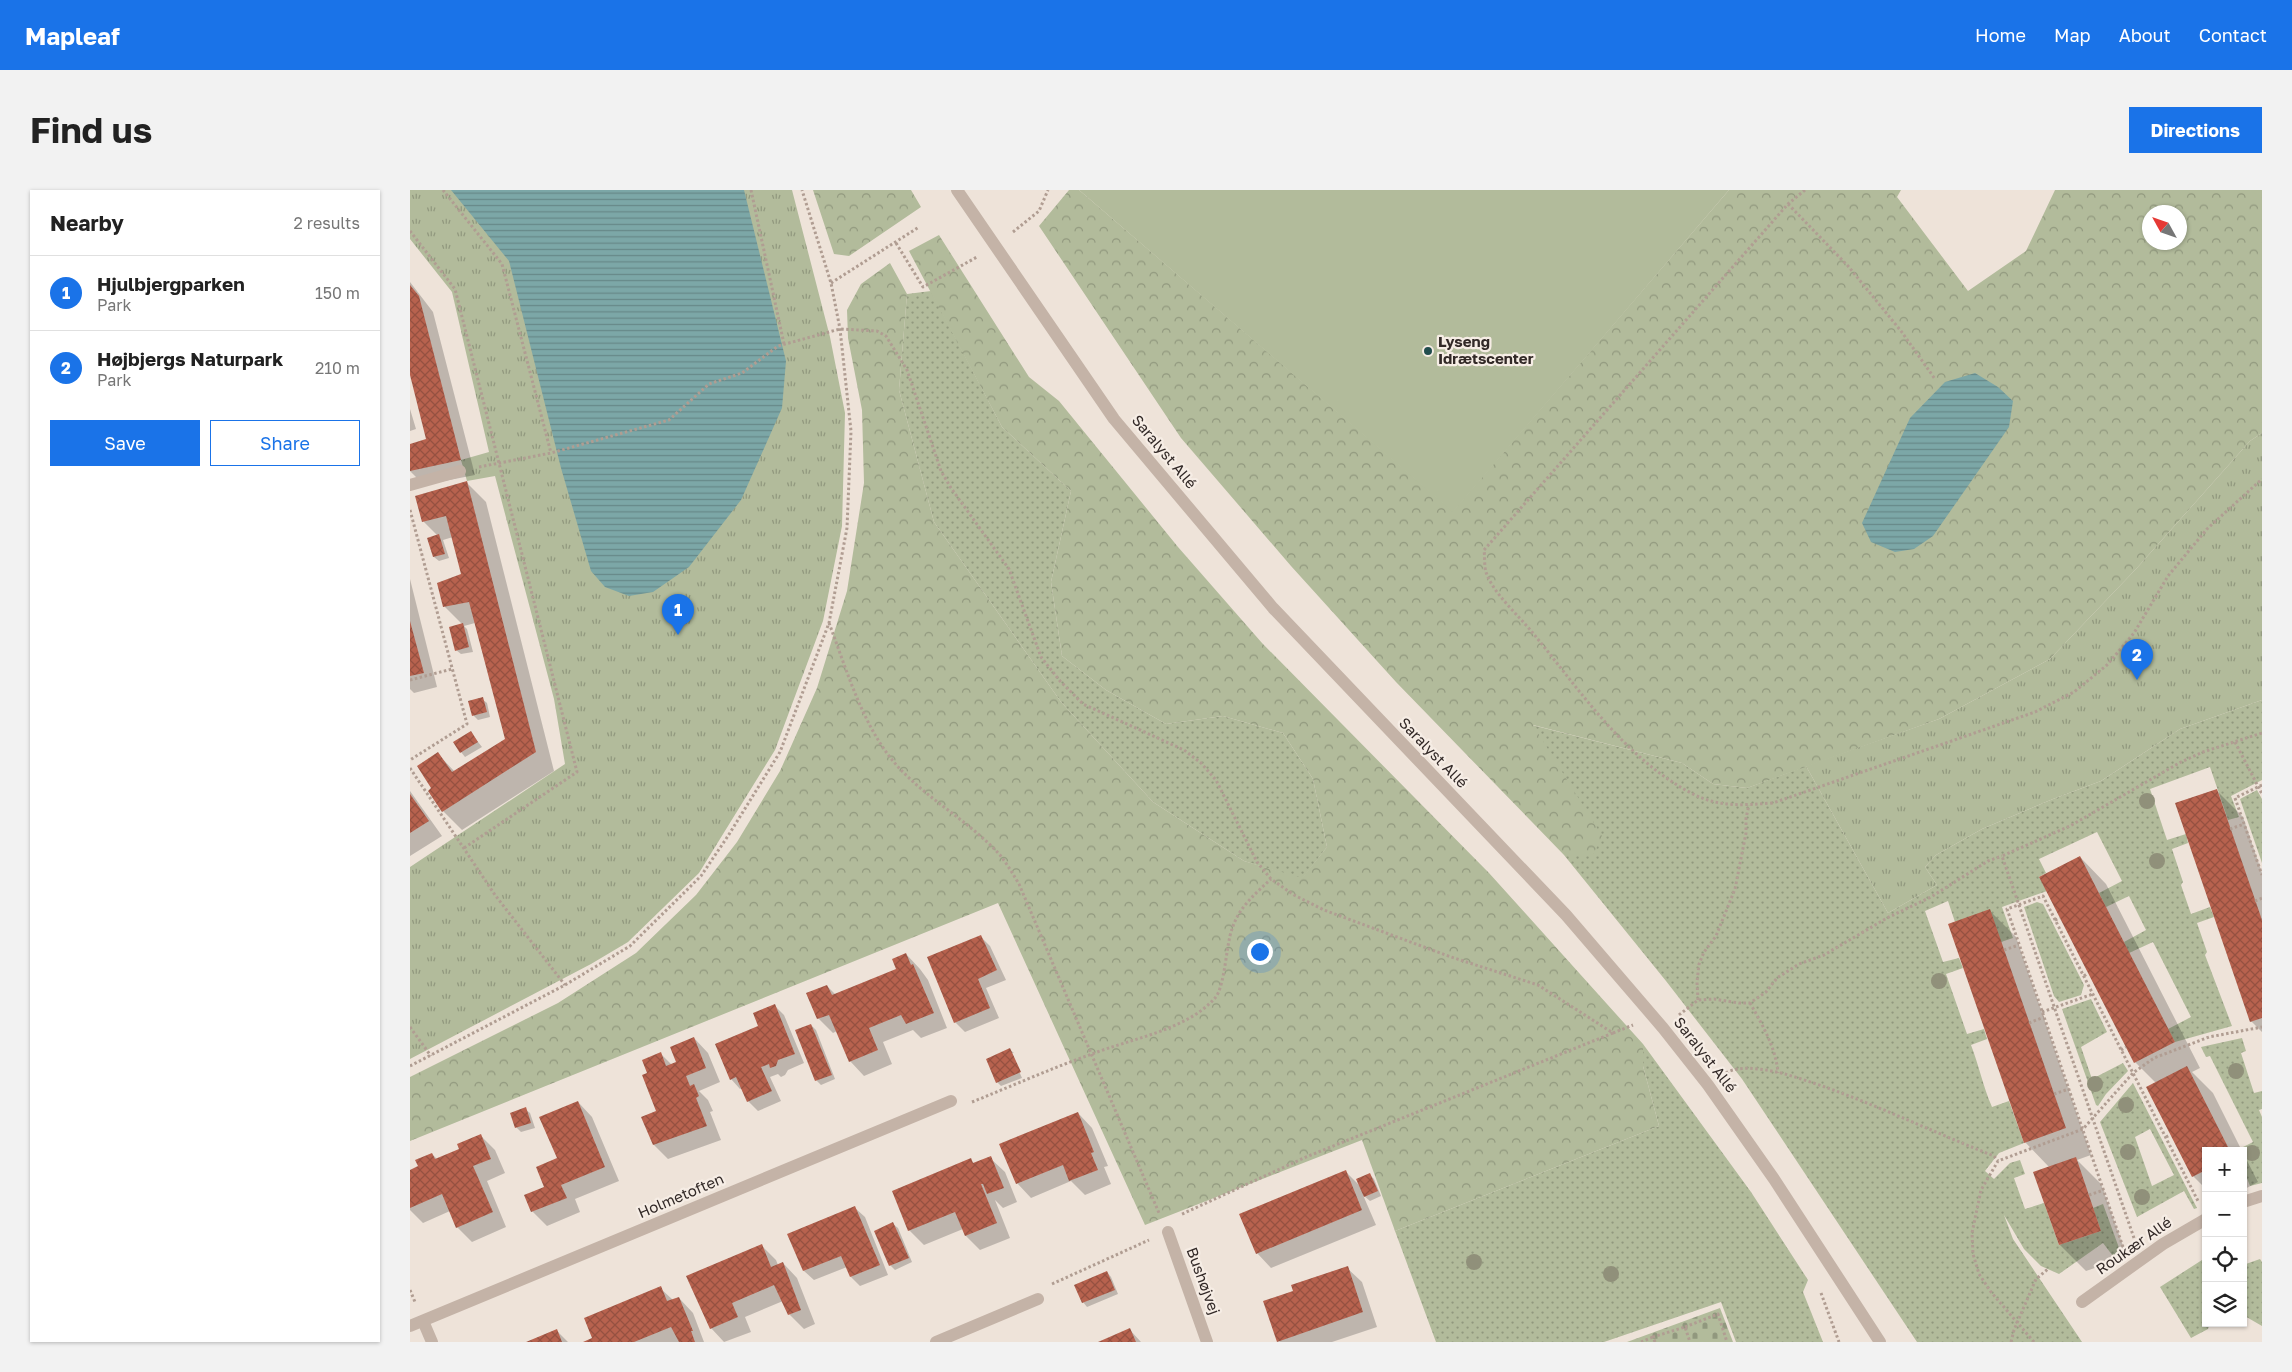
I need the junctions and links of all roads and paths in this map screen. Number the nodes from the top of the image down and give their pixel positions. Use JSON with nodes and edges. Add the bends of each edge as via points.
{"nodes":[{"id":1,"x":443,"y":190,"type":"edge"},
{"id":2,"x":751,"y":190,"type":"edge"},
{"id":3,"x":802,"y":190,"type":"edge"},
{"id":4,"x":957,"y":190,"type":"edge"},
{"id":5,"x":1048,"y":190,"type":"edge"},
{"id":6,"x":1805,"y":190,"type":"edge"},
{"id":7,"x":1788,"y":204,"type":"junction"},
{"id":8,"x":919,"y":227,"type":"dead end"},
{"id":9,"x":410,"y":232,"type":"edge"},
{"id":10,"x":896,"y":243,"type":"junction"},
{"id":11,"x":995,"y":246,"type":"junction"},
{"id":12,"x":830,"y":283,"type":"junction"},
{"id":13,"x":840,"y":329,"type":"junction"},
{"id":14,"x":784,"y":344,"type":"junction"},
{"id":15,"x":1935,"y":379,"type":"dead end"},
{"id":16,"x":551,"y":453,"type":"junction"},
{"id":17,"x":498,"y":463,"type":"junction"},
{"id":18,"x":460,"y":471,"type":"joint"},
{"id":19,"x":2262,"y":479,"type":"edge"},
{"id":20,"x":410,"y":485,"type":"edge"},
{"id":21,"x":410,"y":510,"type":"edge"},
{"id":22,"x":829,"y":623,"type":"junction"},
{"id":23,"x":452,"y":669,"type":"junction"},
{"id":24,"x":410,"y":680,"type":"edge"},
{"id":25,"x":2262,"y":733,"type":"edge"},
{"id":26,"x":2236,"y":742,"type":"junction"},
{"id":27,"x":410,"y":760,"type":"edge"},
{"id":28,"x":410,"y":768,"type":"edge"},
{"id":29,"x":2260,"y":786,"type":"edge"},
{"id":30,"x":2262,"y":794,"type":"edge"},
{"id":31,"x":1749,"y":805,"type":"junction"},
{"id":32,"x":2244,"y":824,"type":"junction"},
{"id":33,"x":2230,"y":829,"type":"dead end"},
{"id":34,"x":464,"y":848,"type":"junction"},
{"id":35,"x":2002,"y":856,"type":"junction"},
{"id":36,"x":2262,"y":875,"type":"edge"},
{"id":37,"x":1271,"y":879,"type":"junction"},
{"id":38,"x":2262,"y":898,"type":"edge"},
{"id":39,"x":2255,"y":901,"type":"dead end"},
{"id":40,"x":2019,"y":904,"type":"junction"},
{"id":41,"x":2060,"y":918,"type":"dead end"},
{"id":42,"x":2055,"y":920,"type":"junction"},
{"id":43,"x":2019,"y":945,"type":"junction"},
{"id":44,"x":2004,"y":950,"type":"dead end"},
{"id":45,"x":2088,"y":973,"type":"dead end"},
{"id":46,"x":2084,"y":976,"type":"junction"},
{"id":47,"x":565,"y":986,"type":"junction"},
{"id":48,"x":2093,"y":994,"type":"junction"},
{"id":49,"x":1698,"y":1000,"type":"junction"},
{"id":50,"x":1750,"y":1003,"type":"junction"},
{"id":51,"x":2055,"y":1008,"type":"junction"},
{"id":52,"x":2042,"y":1012,"type":"junction"},
{"id":53,"x":2044,"y":1017,"type":"junction"},
{"id":54,"x":2029,"y":1022,"type":"dead end"},
{"id":55,"x":410,"y":1027,"type":"edge"},
{"id":56,"x":2262,"y":1027,"type":"edge"},
{"id":57,"x":1663,"y":1028,"type":"junction"},
{"id":58,"x":2126,"y":1047,"type":"dead end"},
{"id":59,"x":2121,"y":1050,"type":"junction"},
{"id":60,"x":1091,"y":1054,"type":"junction"},
{"id":61,"x":432,"y":1056,"type":"junction"},
{"id":62,"x":410,"y":1066,"type":"edge"},
{"id":63,"x":1778,"y":1073,"type":"junction"},
{"id":64,"x":2133,"y":1073,"type":"junction"},
{"id":65,"x":1708,"y":1084,"type":"junction"},
{"id":66,"x":2069,"y":1089,"type":"junction"},
{"id":67,"x":2054,"y":1094,"type":"dead end"},
{"id":68,"x":951,"y":1101,"type":"joint"},
{"id":69,"x":2093,"y":1119,"type":"junction"},
{"id":70,"x":2083,"y":1129,"type":"junction"},
{"id":71,"x":2170,"y":1135,"type":"dead end"},
{"id":72,"x":2166,"y":1137,"type":"junction"},
{"id":73,"x":1998,"y":1161,"type":"junction"},
{"id":74,"x":2104,"y":1190,"type":"junction"},
{"id":75,"x":2089,"y":1195,"type":"dead end"},
{"id":76,"x":2262,"y":1196,"type":"edge"},
{"id":77,"x":2247,"y":1201,"type":"edge"},
{"id":78,"x":2202,"y":1209,"type":"edge"},
{"id":79,"x":2202,"y":1214,"type":"edge"},
{"id":80,"x":1168,"y":1232,"type":"junction"},
{"id":81,"x":2144,"y":1257,"type":"junction"},
{"id":82,"x":2133,"y":1265,"type":"junction"},
{"id":83,"x":2048,"y":1269,"type":"dead end"},
{"id":84,"x":1038,"y":1299,"type":"joint"},
{"id":85,"x":2082,"y":1302,"type":"dead end"},
{"id":86,"x":423,"y":1321,"type":"junction"},
{"id":87,"x":2019,"y":1323,"type":"junction"},
{"id":88,"x":410,"y":1326,"type":"edge"},
{"id":89,"x":1685,"y":1327,"type":"junction"},
{"id":90,"x":1653,"y":1338,"type":"junction"},
{"id":91,"x":432,"y":1342,"type":"edge"},
{"id":92,"x":936,"y":1342,"type":"edge"},
{"id":93,"x":1207,"y":1342,"type":"edge"},
{"id":94,"x":1641,"y":1342,"type":"edge"},
{"id":95,"x":1655,"y":1342,"type":"edge"},
{"id":96,"x":1690,"y":1342,"type":"edge"},
{"id":97,"x":1727,"y":1342,"type":"edge"},
{"id":98,"x":1880,"y":1342,"type":"edge"},
{"id":99,"x":2011,"y":1342,"type":"edge"},
{"id":100,"x":2034,"y":1342,"type":"edge"}],
"edges":[{"from":1,"to":16,"type":"path","via":[[502,264]]},
{"from":2,"to":14,"type":"path"},
{"from":3,"to":12,"type":"path"},
{"from":4,"to":11,"type":"street","name":"Saralyst Allé"},
{"from":5,"to":11,"type":"path","via":[[1039,211]]},
{"from":6,"to":7,"type":"path"},
{"from":7,"to":15,"type":"path","via":[[1848,266]]},
{"from":7,"to":31,"type":"path","via":[[1484,550],[1486,572],[1496,589],[1593,710],[1640,757],[1692,793],[1713,802]]},
{"from":8,"to":10,"type":"path"},
{"from":9,"to":17,"type":"path","via":[[455,289]]},
{"from":10,"to":11,"type":"path","via":[[923,287]]},
{"from":10,"to":12,"type":"path"},
{"from":11,"to":57,"type":"street","name":"Saralyst Allé","via":[[1114,419],[1273,608],[1566,915]]},
{"from":12,"to":13,"type":"path"},
{"from":13,"to":14,"type":"path"},
{"from":13,"to":22,"type":"path","via":[[851,431],[847,528]]},
{"from":13,"to":37,"type":"path","via":[[877,331],[886,336],[907,370],[941,471],[1009,569],[1041,657],[1083,704],[1184,750],[1202,763],[1216,780],[1257,862]]},
{"from":14,"to":16,"type":"path","via":[[742,373],[709,384],[669,420]]},
{"from":16,"to":17,"type":"path"},
{"from":17,"to":18,"type":"path"},
{"from":17,"to":34,"type":"path","via":[[577,772]]},
{"from":18,"to":20,"type":"street"},
{"from":19,"to":31,"type":"path","via":[[2207,528],[2168,576],[2134,633],[2107,665],[2074,692],[2035,712],[1772,803]]},
{"from":21,"to":23,"type":"path"},
{"from":22,"to":47,"type":"path","via":[[780,752],[701,876],[630,946]]},
{"from":22,"to":60,"type":"path","via":[[858,700],[877,739],[902,771],[958,816],[1000,856],[1019,884]]},
{"from":23,"to":24,"type":"path"},
{"from":23,"to":27,"type":"path","via":[[467,724]]},
{"from":25,"to":26,"type":"path"},
{"from":26,"to":29,"type":"path"},
{"from":26,"to":35,"type":"path","via":[[2181,762],[2070,826]]},
{"from":28,"to":34,"type":"path"},
{"from":29,"to":30,"type":"path"},
{"from":29,"to":32,"type":"path","via":[[2235,798]]},
{"from":31,"to":49,"type":"path","via":[[1735,889],[1716,936],[1699,964]]},
{"from":32,"to":33,"type":"path"},
{"from":32,"to":36,"type":"path"},
{"from":34,"to":47,"type":"path"},
{"from":35,"to":40,"type":"path"},
{"from":35,"to":50,"type":"path","via":[[1824,955],[1799,964],[1777,978],[1766,992]]},
{"from":37,"to":60,"type":"path","via":[[1243,906],[1232,928],[1217,997],[1179,1024]]},
{"from":37,"to":80,"type":"path","via":[[1324,910],[1538,985],[1613,1033],[1306,1157],[1179,1216]]},
{"from":38,"to":39,"type":"path"},
{"from":40,"to":42,"type":"path","via":[[2043,896]]},
{"from":40,"to":43,"type":"path","via":[[2007,909]]},
{"from":40,"to":51,"type":"path"},
{"from":41,"to":42,"type":"path"},
{"from":42,"to":46,"type":"path"},
{"from":43,"to":44,"type":"path"},
{"from":43,"to":52,"type":"path"},
{"from":45,"to":46,"type":"path"},
{"from":46,"to":48,"type":"path"},
{"from":47,"to":61,"type":"path"},
{"from":48,"to":51,"type":"path"},
{"from":48,"to":59,"type":"path"},
{"from":49,"to":50,"type":"path","via":[[1714,998]]},
{"from":49,"to":57,"type":"path"},
{"from":50,"to":63,"type":"path","via":[[1764,1029]]},
{"from":51,"to":52,"type":"path"},
{"from":51,"to":69,"type":"path"},
{"from":52,"to":53,"type":"path"},
{"from":53,"to":54,"type":"path"},
{"from":53,"to":66,"type":"path"},
{"from":55,"to":61,"type":"path"},
{"from":56,"to":64,"type":"path","via":[[2183,1046],[2154,1058]]},
{"from":57,"to":65,"type":"street","name":"Saralyst Allé"},
{"from":58,"to":59,"type":"path"},
{"from":59,"to":64,"type":"path"},
{"from":60,"to":68,"type":"path","via":[[972,1103]]},
{"from":60,"to":80,"type":"path"},
{"from":61,"to":62,"type":"path"},
{"from":63,"to":65,"type":"path","via":[[1745,1068],[1730,1070]]},
{"from":63,"to":73,"type":"path","via":[[1842,1094],[1994,1156]]},
{"from":64,"to":69,"type":"path"},
{"from":64,"to":72,"type":"path"},
{"from":65,"to":98,"type":"street","name":"Saralyst Allé"},
{"from":66,"to":67,"type":"path"},
{"from":66,"to":70,"type":"path"},
{"from":68,"to":86,"type":"street","name":"Holmetoften"},
{"from":69,"to":70,"type":"path"},
{"from":69,"to":81,"type":"path","via":[[2136,1245]]},
{"from":70,"to":73,"type":"path"},
{"from":70,"to":74,"type":"path"},
{"from":71,"to":72,"type":"path"},
{"from":72,"to":78,"type":"path"},
{"from":73,"to":87,"type":"path","via":[[1982,1190],[1972,1233],[1973,1254],[1979,1274]]},
{"from":74,"to":75,"type":"path"},
{"from":74,"to":82,"type":"path","via":[[2124,1253]]},
{"from":76,"to":77,"type":"street"},
{"from":79,"to":81,"type":"street","name":"Roukær Allé"},
{"from":80,"to":84,"type":"path","via":[[1049,1286]]},
{"from":80,"to":93,"type":"street","name":"Bushøjvej"},
{"from":81,"to":82,"type":"street","name":"Roukær Allé"},
{"from":82,"to":85,"type":"street","name":"Roukær Allé"},
{"from":83,"to":87,"type":"path","via":[[2036,1279]]},
{"from":84,"to":92,"type":"street"},
{"from":86,"to":88,"type":"street","name":"Holmetoften"},
{"from":86,"to":91,"type":"street"},
{"from":87,"to":99,"type":"path"},
{"from":87,"to":100,"type":"path"},
{"from":89,"to":90,"type":"path"},
{"from":89,"to":96,"type":"path"},
{"from":89,"to":97,"type":"path","via":[[1718,1314]]},
{"from":90,"to":94,"type":"path"},
{"from":90,"to":95,"type":"path"}]}
